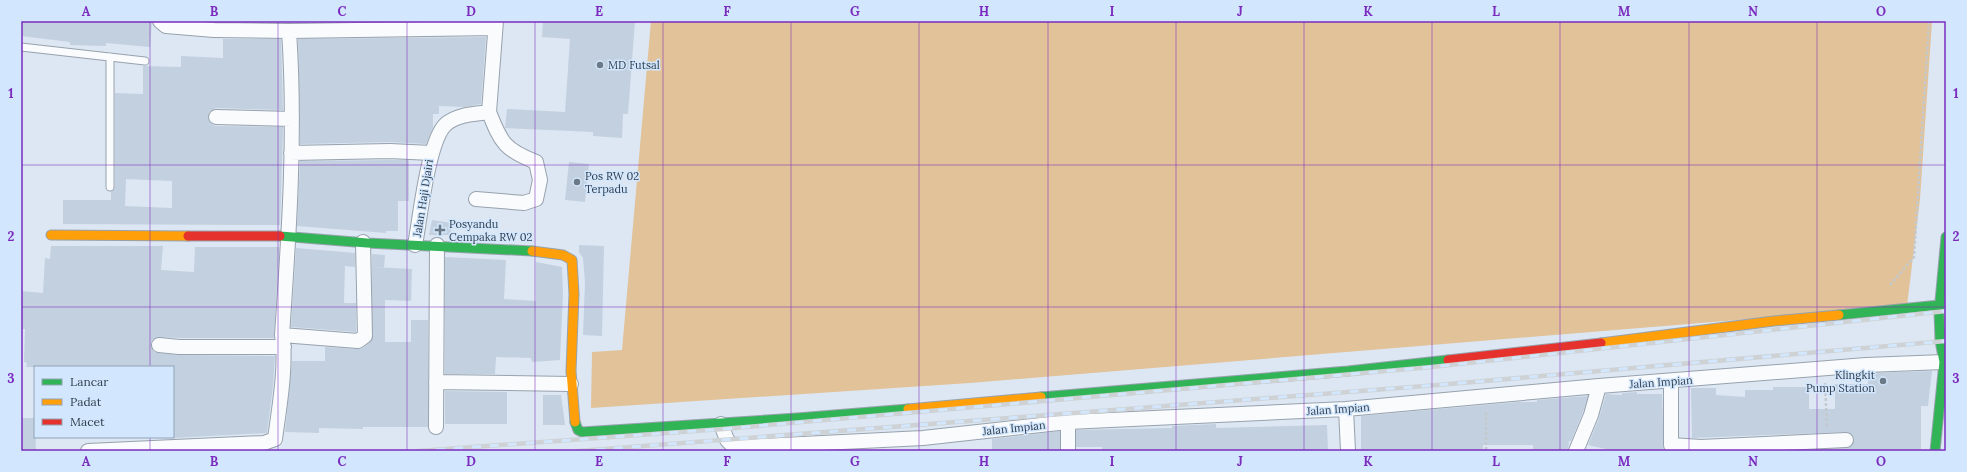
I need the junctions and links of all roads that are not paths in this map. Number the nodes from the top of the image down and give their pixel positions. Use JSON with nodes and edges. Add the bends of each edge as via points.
{"nodes":[{"id":1,"x":164,"y":23,"type":"edge"},
{"id":2,"x":495,"y":25,"type":"edge"},
{"id":3,"x":274,"y":26,"type":"edge"},
{"id":4,"x":359,"y":26,"type":"edge"},
{"id":5,"x":289,"y":31,"type":"junction"},
{"id":6,"x":21,"y":47,"type":"edge"},
{"id":7,"x":110,"y":57,"type":"junction"},
{"id":8,"x":145,"y":61,"type":"dead end"},
{"id":9,"x":490,"y":112,"type":"junction"},
{"id":10,"x":216,"y":117,"type":"dead end"},
{"id":11,"x":292,"y":119,"type":"junction"},
{"id":12,"x":291,"y":153,"type":"junction"},
{"id":13,"x":431,"y":153,"type":"junction"},
{"id":14,"x":110,"y":187,"type":"dead end"},
{"id":15,"x":476,"y":199,"type":"dead end"},
{"id":16,"x":51,"y":236,"type":"dead end"},
{"id":17,"x":289,"y":236,"type":"junction"},
{"id":18,"x":1946,"y":237,"type":"edge"},
{"id":19,"x":363,"y":242,"type":"junction"},
{"id":20,"x":415,"y":245,"type":"junction"},
{"id":21,"x":437,"y":245,"type":"junction"},
{"id":22,"x":1940,"y":305,"type":"junction"},
{"id":23,"x":283,"y":341,"type":"junction"},
{"id":24,"x":159,"y":345,"type":"dead end"},
{"id":25,"x":1944,"y":362,"type":"junction"},
{"id":26,"x":1671,"y":381,"type":"junction"},
{"id":27,"x":436,"y":382,"type":"junction"},
{"id":28,"x":571,"y":384,"type":"junction"},
{"id":29,"x":1599,"y":386,"type":"junction"},
{"id":30,"x":1346,"y":409,"type":"junction"},
{"id":31,"x":1068,"y":422,"type":"junction"},
{"id":32,"x":721,"y":424,"type":"junction"},
{"id":33,"x":436,"y":427,"type":"dead end"},
{"id":34,"x":1846,"y":440,"type":"dead end"},
{"id":35,"x":152,"y":443,"type":"edge"},
{"id":36,"x":735,"y":449,"type":"edge"},
{"id":37,"x":88,"y":451,"type":"edge"},
{"id":38,"x":1068,"y":451,"type":"edge"},
{"id":39,"x":1348,"y":451,"type":"edge"},
{"id":40,"x":1576,"y":451,"type":"edge"},
{"id":41,"x":1935,"y":451,"type":"edge"}],
"edges":[{"from":1,"to":3,"type":"street","via":[[214,30]]},
{"from":2,"to":4,"type":"street"},
{"from":2,"to":9,"type":"street"},
{"from":3,"to":5,"type":"street"},
{"from":4,"to":5,"type":"street"},
{"from":5,"to":11,"type":"street","via":[[293,88]]},
{"from":6,"to":7,"type":"lane"},
{"from":7,"to":8,"type":"lane"},
{"from":7,"to":14,"type":"lane"},
{"from":9,"to":13,"type":"street","name":"Jalan Haji Djairi","via":[[458,117],[445,125]]},
{"from":9,"to":15,"type":"street","via":[[498,135],[514,153],[536,162],[540,180],[536,198],[524,203]]},
{"from":10,"to":11,"type":"street"},
{"from":11,"to":12,"type":"street"},
{"from":12,"to":13,"type":"street"},
{"from":12,"to":17,"type":"street"},
{"from":13,"to":20,"type":"street","name":"Jalan Haji Djairi"},
{"from":16,"to":17,"type":"street"},
{"from":17,"to":19,"type":"street"},
{"from":17,"to":23,"type":"street"},
{"from":18,"to":22,"type":"street"},
{"from":19,"to":20,"type":"street"},
{"from":19,"to":23,"type":"street","via":[[365,336],[358,341]]},
{"from":20,"to":21,"type":"street"},
{"from":21,"to":27,"type":"street"},
{"from":21,"to":28,"type":"street","via":[[524,250],[563,255],[572,260],[575,276],[570,353]]},
{"from":22,"to":25,"type":"street","via":[[1940,342]]},
{"from":22,"to":32,"type":"street","via":[[1774,321],[1580,346],[1348,371]]},
{"from":23,"to":24,"type":"street","via":[[179,347]]},
{"from":23,"to":35,"type":"street","via":[[275,439],[264,444]]},
{"from":25,"to":26,"type":"street","name":"Jalan Impian","via":[[1825,368]]},
{"from":25,"to":41,"type":"street"},
{"from":26,"to":29,"type":"street","name":"Jalan Impian"},
{"from":26,"to":34,"type":"street","via":[[1671,445],[1701,447]]},
{"from":27,"to":28,"type":"street"},
{"from":27,"to":33,"type":"street"},
{"from":28,"to":32,"type":"street","via":[[576,426],[580,431]]},
{"from":29,"to":30,"type":"street","name":"Jalan Impian"},
{"from":29,"to":40,"type":"street","via":[[1591,415]]},
{"from":30,"to":31,"type":"street","name":"Jalan Impian"},
{"from":30,"to":39,"type":"street"},
{"from":31,"to":36,"type":"street","name":"Jalan Impian","via":[[923,438]]},
{"from":31,"to":38,"type":"street"},
{"from":32,"to":36,"type":"street","via":[[727,440]]},
{"from":35,"to":37,"type":"street"}]}
